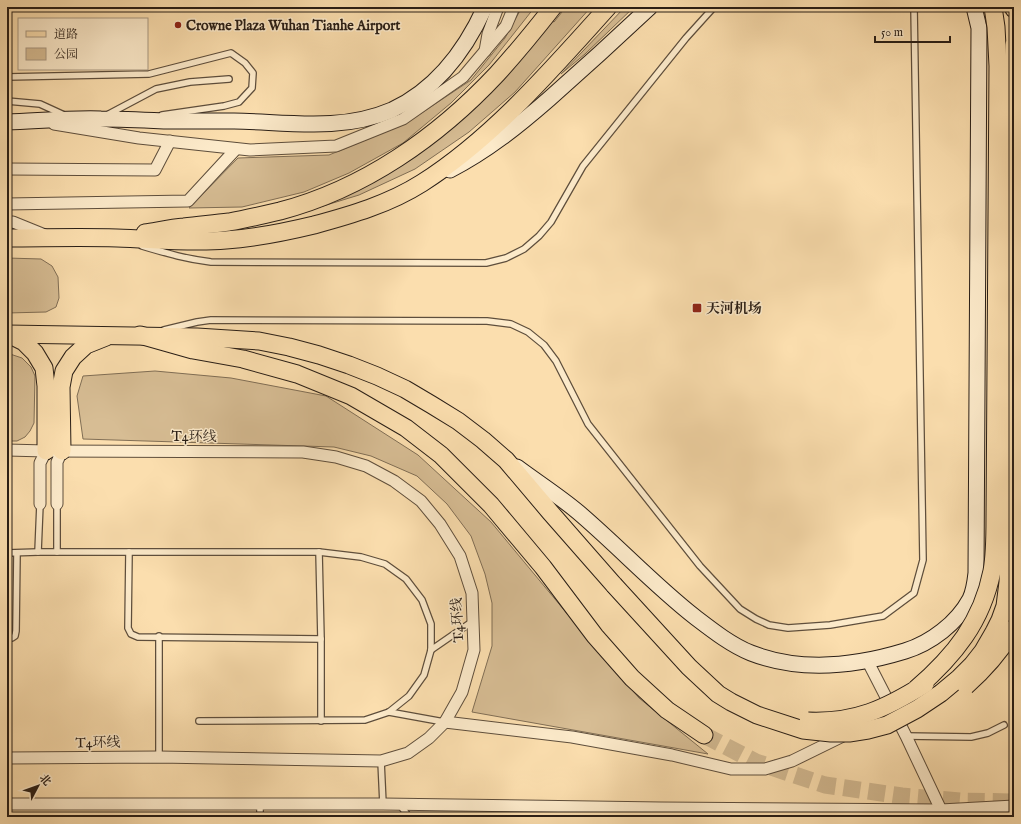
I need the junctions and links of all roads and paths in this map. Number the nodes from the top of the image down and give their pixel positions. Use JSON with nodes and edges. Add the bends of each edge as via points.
{"nodes":[{"id":1,"x":485,"y":7,"type":"edge"},
{"id":2,"x":498,"y":7,"type":"edge"},
{"id":3,"x":514,"y":7,"type":"edge"},
{"id":4,"x":553,"y":7,"type":"edge"},
{"id":5,"x":608,"y":7,"type":"edge"},
{"id":6,"x":650,"y":7,"type":"edge"},
{"id":7,"x":714,"y":7,"type":"edge"},
{"id":8,"x":914,"y":7,"type":"edge"},
{"id":9,"x":974,"y":7,"type":"edge"},
{"id":10,"x":993,"y":7,"type":"edge"},
{"id":11,"x":1014,"y":45,"type":"edge"},
{"id":12,"x":485,"y":51,"type":"junction"},
{"id":13,"x":7,"y":77,"type":"edge"},
{"id":14,"x":229,"y":79,"type":"dead end"},
{"id":15,"x":7,"y":101,"type":"edge"},
{"id":16,"x":100,"y":119,"type":"junction"},
{"id":17,"x":74,"y":120,"type":"junction"},
{"id":18,"x":143,"y":120,"type":"junction"},
{"id":19,"x":34,"y":121,"type":"junction"},
{"id":20,"x":7,"y":122,"type":"edge"},
{"id":21,"x":170,"y":141,"type":"junction"},
{"id":22,"x":236,"y":148,"type":"junction"},
{"id":23,"x":7,"y":169,"type":"edge"},
{"id":24,"x":422,"y":183,"type":"junction"},
{"id":25,"x":7,"y":204,"type":"edge"},
{"id":26,"x":7,"y":222,"type":"edge"},
{"id":27,"x":7,"y":238,"type":"edge"},
{"id":28,"x":53,"y":238,"type":"junction"},
{"id":29,"x":118,"y":238,"type":"junction"},
{"id":30,"x":8,"y":334,"type":"edge"},
{"id":31,"x":112,"y":335,"type":"junction"},
{"id":32,"x":140,"y":335,"type":"junction"},
{"id":33,"x":7,"y":450,"type":"edge"},
{"id":34,"x":54,"y":451,"type":"junction"},
{"id":35,"x":506,"y":460,"type":"junction"},
{"id":36,"x":40,"y":504,"type":"joint"},
{"id":37,"x":57,"y":504,"type":"joint"},
{"id":38,"x":38,"y":552,"type":"junction"},
{"id":39,"x":57,"y":552,"type":"junction"},
{"id":40,"x":129,"y":552,"type":"junction"},
{"id":41,"x":319,"y":552,"type":"junction"},
{"id":42,"x":7,"y":553,"type":"edge"},
{"id":43,"x":17,"y":553,"type":"junction"},
{"id":44,"x":1008,"y":582,"type":"junction"},
{"id":45,"x":473,"y":621,"type":"junction"},
{"id":46,"x":1014,"y":628,"type":"edge"},
{"id":47,"x":159,"y":636,"type":"junction"},
{"id":48,"x":7,"y":638,"type":"edge"},
{"id":49,"x":321,"y":639,"type":"junction"},
{"id":50,"x":431,"y":650,"type":"junction"},
{"id":51,"x":867,"y":660,"type":"junction"},
{"id":52,"x":916,"y":689,"type":"junction"},
{"id":53,"x":389,"y":712,"type":"junction"},
{"id":54,"x":890,"y":718,"type":"junction"},
{"id":55,"x":769,"y":719,"type":"junction"},
{"id":56,"x":199,"y":721,"type":"dead end"},
{"id":57,"x":321,"y":721,"type":"junction"},
{"id":58,"x":445,"y":722,"type":"junction"},
{"id":59,"x":1004,"y":724,"type":"dead end"},
{"id":60,"x":704,"y":735,"type":"tunnel mouth"},
{"id":61,"x":906,"y":736,"type":"junction"},
{"id":62,"x":159,"y":757,"type":"junction"},
{"id":63,"x":7,"y":758,"type":"edge"},
{"id":64,"x":381,"y":761,"type":"junction"},
{"id":65,"x":7,"y":804,"type":"edge"},
{"id":66,"x":260,"y":804,"type":"junction"},
{"id":67,"x":383,"y":804,"type":"junction"},
{"id":68,"x":400,"y":805,"type":"junction"},
{"id":69,"x":1014,"y":806,"type":"edge"},
{"id":70,"x":941,"y":810,"type":"junction"},
{"id":71,"x":661,"y":813,"type":"edge"},
{"id":72,"x":260,"y":817,"type":"edge"},
{"id":73,"x":409,"y":817,"type":"edge"}],
"edges":[{"from":1,"to":18,"type":"main road","via":[[468,42],[436,79],[410,100],[376,116],[319,125]]},
{"from":2,"to":12,"type":"street"},
{"from":3,"to":12,"type":"street","via":[[506,26]]},
{"from":4,"to":29,"type":"main road","via":[[497,74],[454,116],[407,152],[357,182],[281,211],[229,222]]},
{"from":5,"to":24,"type":"main road","via":[[509,112],[476,142]]},
{"from":6,"to":24,"type":"main road","via":[[590,64],[505,135],[469,160]]},
{"from":7,"to":29,"type":"lane","via":[[583,166],[551,222],[524,249],[506,258],[486,263],[211,262],[191,260]]},
{"from":8,"to":32,"type":"lane","via":[[923,560],[914,594],[883,616],[830,625],[788,628],[769,625],[740,609],[700,566],[588,424],[556,361],[544,345],[528,332],[511,324],[486,321],[211,320]]},
{"from":9,"to":51,"type":"main road","via":[[979,28],[975,586],[964,609],[936,636],[911,649]]},
{"from":10,"to":52,"type":"main road","bridge":true,"via":[[998,61],[994,552],[984,602],[969,631],[951,655]]},
{"from":11,"to":44,"type":"main road","bridge":true},
{"from":12,"to":22,"type":"street","via":[[463,77],[403,119],[336,146],[250,150]]},
{"from":13,"to":18,"type":"lane","via":[[149,74],[231,53],[245,63],[253,73],[252,88],[239,102],[158,115]]},
{"from":14,"to":16,"type":"lane","via":[[190,82],[156,89]]},
{"from":15,"to":17,"type":"lane","via":[[40,104]]},
{"from":16,"to":17,"type":"main road"},
{"from":16,"to":18,"type":"main road"},
{"from":17,"to":19,"type":"main road"},
{"from":19,"to":20,"type":"main road"},
{"from":19,"to":21,"type":"street"},
{"from":21,"to":22,"type":"street"},
{"from":21,"to":23,"type":"street","via":[[155,170]]},
{"from":22,"to":25,"type":"street","via":[[188,201]]},
{"from":24,"to":29,"type":"main road","via":[[366,210],[258,237],[224,241]]},
{"from":26,"to":28,"type":"street"},
{"from":27,"to":28,"type":"main road"},
{"from":28,"to":29,"type":"main road"},
{"from":30,"to":31,"type":"main road"},
{"from":30,"to":34,"type":"main road","via":[[24,342],[35,353],[44,368]]},
{"from":31,"to":32,"type":"main road"},
{"from":31,"to":34,"type":"main road","via":[[86,345],[64,371]]},
{"from":32,"to":35,"type":"main road","via":[[259,341],[319,355],[384,379],[432,404],[483,440]]},
{"from":32,"to":60,"type":"main road","via":[[298,374],[351,396],[406,428],[441,455],[491,505],[595,636],[632,678],[667,710]]},
{"from":33,"to":34,"type":"street","name":"T4环线"},
{"from":34,"to":36,"type":"street","via":[[40,463]]},
{"from":34,"to":37,"type":"street","via":[[57,462]]},
{"from":34,"to":45,"type":"street","name":"T4环线","via":[[303,452],[336,457],[366,466],[394,481],[421,501],[440,524],[460,556],[472,593]]},
{"from":35,"to":51,"type":"main road","via":[[578,512],[684,608],[729,641],[750,652],[794,664],[844,664]]},
{"from":35,"to":55,"type":"main road","bridge":true,"via":[[614,585],[706,683],[731,702]]},
{"from":36,"to":38,"type":"lane"},
{"from":37,"to":39,"type":"lane"},
{"from":38,"to":39,"type":"lane"},
{"from":38,"to":43,"type":"lane"},
{"from":39,"to":40,"type":"lane"},
{"from":40,"to":41,"type":"lane"},
{"from":40,"to":47,"type":"lane","via":[[128,628],[131,634],[138,637]]},
{"from":41,"to":49,"type":"lane"},
{"from":41,"to":50,"type":"lane","via":[[361,557],[385,564],[406,579],[422,600],[430,624]]},
{"from":42,"to":43,"type":"lane"},
{"from":43,"to":48,"type":"lane","via":[[16,631],[15,636]]},
{"from":44,"to":52,"type":"main road","bridge":true,"via":[[998,610],[972,647],[948,668]]},
{"from":44,"to":54,"type":"main road","bridge":true,"via":[[1005,606],[1000,620],[972,665],[941,693],[917,708]]},
{"from":45,"to":50,"type":"lane"},
{"from":45,"to":58,"type":"street","name":"T4环线","via":[[474,650],[462,692]]},
{"from":46,"to":54,"type":"main road","bridge":true,"via":[[990,662],[954,694],[935,705]]},
{"from":47,"to":49,"type":"lane"},
{"from":47,"to":62,"type":"lane"},
{"from":49,"to":57,"type":"lane"},
{"from":50,"to":53,"type":"lane","via":[[424,675],[409,696]]},
{"from":51,"to":54,"type":"street"},
{"from":52,"to":55,"type":"main road","bridge":true,"via":[[880,709],[843,720],[823,722]]},
{"from":53,"to":57,"type":"lane","via":[[365,720]]},
{"from":53,"to":58,"type":"lane"},
{"from":54,"to":55,"type":"main road","bridge":true,"via":[[868,730],[849,733],[803,730]]},
{"from":54,"to":58,"type":"street","via":[[792,761],[766,769],[731,769],[672,754],[572,737]]},
{"from":54,"to":61,"type":"street"},
{"from":56,"to":57,"type":"lane"},
{"from":58,"to":64,"type":"street","name":"T4环线","via":[[408,754]]},
{"from":59,"to":61,"type":"lane","via":[[988,733],[971,737]]},
{"from":61,"to":70,"type":"street"},
{"from":62,"to":63,"type":"street","name":"T4环线"},
{"from":62,"to":64,"type":"street","name":"T4环线"},
{"from":64,"to":67,"type":"lane"},
{"from":65,"to":66,"type":"street"},
{"from":66,"to":67,"type":"street"},
{"from":66,"to":72,"type":"lane"},
{"from":67,"to":68,"type":"street"},
{"from":68,"to":71,"type":"street"},
{"from":68,"to":73,"type":"lane"},
{"from":69,"to":70,"type":"street"},
{"from":70,"to":71,"type":"street"}]}
